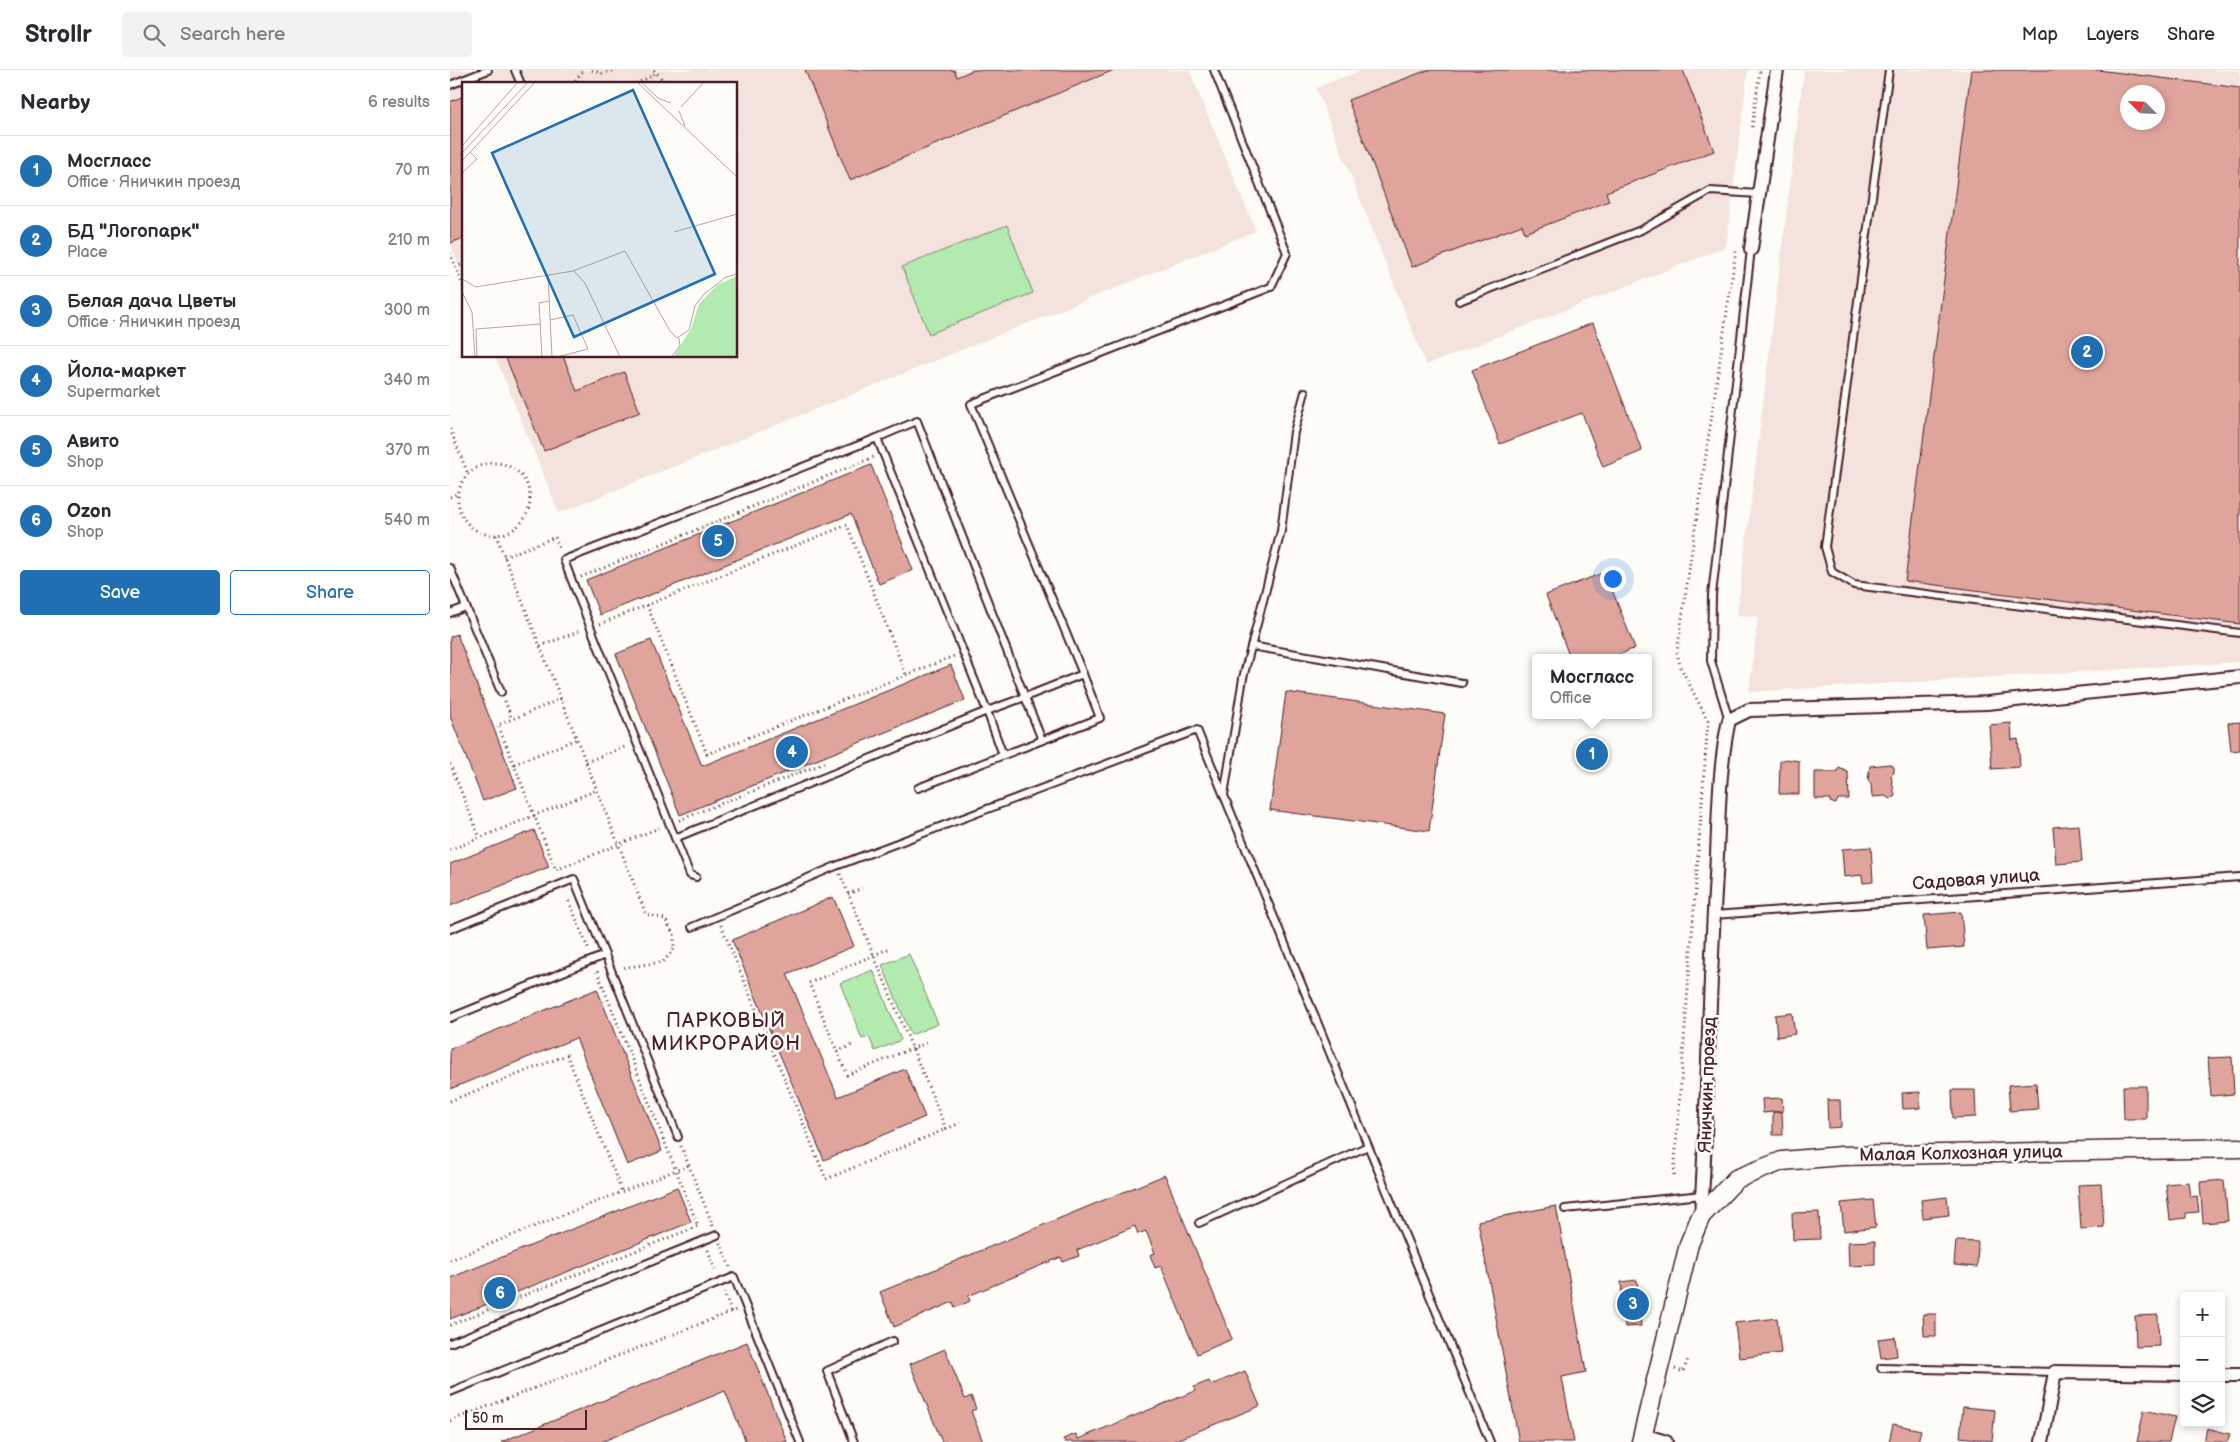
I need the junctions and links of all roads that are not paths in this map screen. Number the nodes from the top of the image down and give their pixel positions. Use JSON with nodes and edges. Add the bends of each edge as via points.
{"nodes":[{"id":1,"x":488,"y":70,"type":"edge"},
{"id":2,"x":515,"y":70,"type":"edge"},
{"id":3,"x":1214,"y":70,"type":"edge"},
{"id":4,"x":1777,"y":70,"type":"edge"},
{"id":5,"x":1889,"y":70,"type":"edge"},
{"id":6,"x":520,"y":82,"type":"edge"},
{"id":7,"x":450,"y":85,"type":"edge"},
{"id":8,"x":1759,"y":194,"type":"junction"},
{"id":9,"x":1751,"y":249,"type":"joint"},
{"id":10,"x":1459,"y":301,"type":"dead end"},
{"id":11,"x":1305,"y":392,"type":"dead end"},
{"id":12,"x":877,"y":438,"type":"junction"},
{"id":13,"x":450,"y":568,"type":"edge"},
{"id":14,"x":466,"y":607,"type":"junction"},
{"id":15,"x":450,"y":613,"type":"edge"},
{"id":16,"x":2240,"y":633,"type":"edge"},
{"id":17,"x":1251,"y":646,"type":"junction"},
{"id":18,"x":1083,"y":674,"type":"junction"},
{"id":19,"x":2240,"y":677,"type":"edge"},
{"id":20,"x":1462,"y":683,"type":"dead end"},
{"id":21,"x":501,"y":692,"type":"road end"},
{"id":22,"x":1024,"y":697,"type":"junction"},
{"id":23,"x":987,"y":711,"type":"junction"},
{"id":24,"x":1729,"y":720,"type":"junction"},
{"id":25,"x":1042,"y":740,"type":"junction"},
{"id":26,"x":1003,"y":755,"type":"junction"},
{"id":27,"x":918,"y":788,"type":"dead end"},
{"id":28,"x":1224,"y":797,"type":"junction"},
{"id":29,"x":675,"y":838,"type":"junction"},
{"id":30,"x":696,"y":877,"type":"dead end"},
{"id":31,"x":2240,"y":877,"type":"edge"},
{"id":32,"x":1714,"y":915,"type":"junction"},
{"id":33,"x":692,"y":927,"type":"dead end"},
{"id":34,"x":450,"y":929,"type":"edge"},
{"id":35,"x":605,"y":955,"type":"junction"},
{"id":36,"x":450,"y":1018,"type":"edge"},
{"id":37,"x":678,"y":1137,"type":"road end"},
{"id":38,"x":1368,"y":1146,"type":"junction"},
{"id":39,"x":2240,"y":1148,"type":"edge"},
{"id":40,"x":1702,"y":1195,"type":"junction"},
{"id":41,"x":1565,"y":1209,"type":"dead end"},
{"id":42,"x":1701,"y":1216,"type":"junction"},
{"id":43,"x":1200,"y":1223,"type":"dead end"},
{"id":44,"x":717,"y":1235,"type":"road end"},
{"id":45,"x":893,"y":1341,"type":"dead end"},
{"id":46,"x":450,"y":1343,"type":"edge"},
{"id":47,"x":1881,"y":1368,"type":"dead end"},
{"id":48,"x":2055,"y":1372,"type":"junction"},
{"id":49,"x":2180,"y":1374,"type":"edge"},
{"id":50,"x":2225,"y":1375,"type":"edge"},
{"id":51,"x":2240,"y":1375,"type":"edge"},
{"id":52,"x":450,"y":1392,"type":"edge"},
{"id":53,"x":1642,"y":1438,"type":"edge"},
{"id":54,"x":800,"y":1442,"type":"edge"},
{"id":55,"x":854,"y":1442,"type":"edge"},
{"id":56,"x":1490,"y":1442,"type":"edge"},
{"id":57,"x":1666,"y":1442,"type":"edge"},
{"id":58,"x":2042,"y":1442,"type":"edge"}],
"edges":[{"from":1,"to":7,"type":"lane"},
{"from":2,"to":6,"type":"lane"},
{"from":3,"to":18,"type":"lane","via":[[1287,253],[1272,287],[971,404]]},
{"from":4,"to":8,"type":"street"},
{"from":5,"to":16,"type":"lane","via":[[1825,547],[1832,572],[1854,585]]},
{"from":8,"to":9,"type":"street"},
{"from":8,"to":10,"type":"lane","via":[[1710,191],[1641,230]]},
{"from":9,"to":24,"type":"lane","via":[[1712,595],[1710,661]]},
{"from":11,"to":17,"type":"lane","via":[[1294,432],[1281,531]]},
{"from":12,"to":22,"type":"lane","via":[[917,421]]},
{"from":12,"to":23,"type":"lane"},
{"from":12,"to":29,"type":"lane","via":[[564,560]]},
{"from":13,"to":14,"type":"lane"},
{"from":14,"to":15,"type":"lane"},
{"from":14,"to":21,"type":"lane"},
{"from":17,"to":20,"type":"lane"},
{"from":17,"to":28,"type":"lane","via":[[1242,678]]},
{"from":18,"to":22,"type":"lane"},
{"from":18,"to":25,"type":"lane","via":[[1100,718]]},
{"from":19,"to":24,"type":"street","via":[[1987,703],[1749,710]]},
{"from":22,"to":23,"type":"lane"},
{"from":22,"to":25,"type":"lane"},
{"from":23,"to":26,"type":"lane"},
{"from":23,"to":29,"type":"lane"},
{"from":24,"to":32,"type":"street","name":"Яничкин проезд","via":[[1723,747]]},
{"from":25,"to":26,"type":"lane"},
{"from":26,"to":27,"type":"lane"},
{"from":28,"to":33,"type":"lane","via":[[1197,730],[836,866]]},
{"from":28,"to":38,"type":"lane"},
{"from":29,"to":30,"type":"lane","via":[[690,875]]},
{"from":31,"to":32,"type":"lane","name":"Садовая улица"},
{"from":32,"to":40,"type":"street","name":"Яничкин проезд"},
{"from":34,"to":35,"type":"lane","via":[[574,879]]},
{"from":35,"to":36,"type":"lane"},
{"from":35,"to":37,"type":"lane"},
{"from":38,"to":43,"type":"lane"},
{"from":38,"to":56,"type":"lane"},
{"from":39,"to":42,"type":"street","name":"Малая Колхозная улица","via":[[1841,1156],[1782,1161],[1736,1179]]},
{"from":40,"to":41,"type":"lane"},
{"from":40,"to":42,"type":"street","name":"Яничкин проезд"},
{"from":42,"to":53,"type":"street","name":"Яничкин проезд","via":[[1689,1244]]},
{"from":44,"to":46,"type":"lane"},
{"from":45,"to":55,"type":"lane","via":[[827,1371]]},
{"from":47,"to":48,"type":"lane"},
{"from":48,"to":49,"type":"street"},
{"from":48,"to":58,"type":"street"},
{"from":50,"to":51,"type":"street"},
{"from":52,"to":54,"type":"lane","via":[[734,1277]]},
{"from":53,"to":57,"type":"street"}]}
